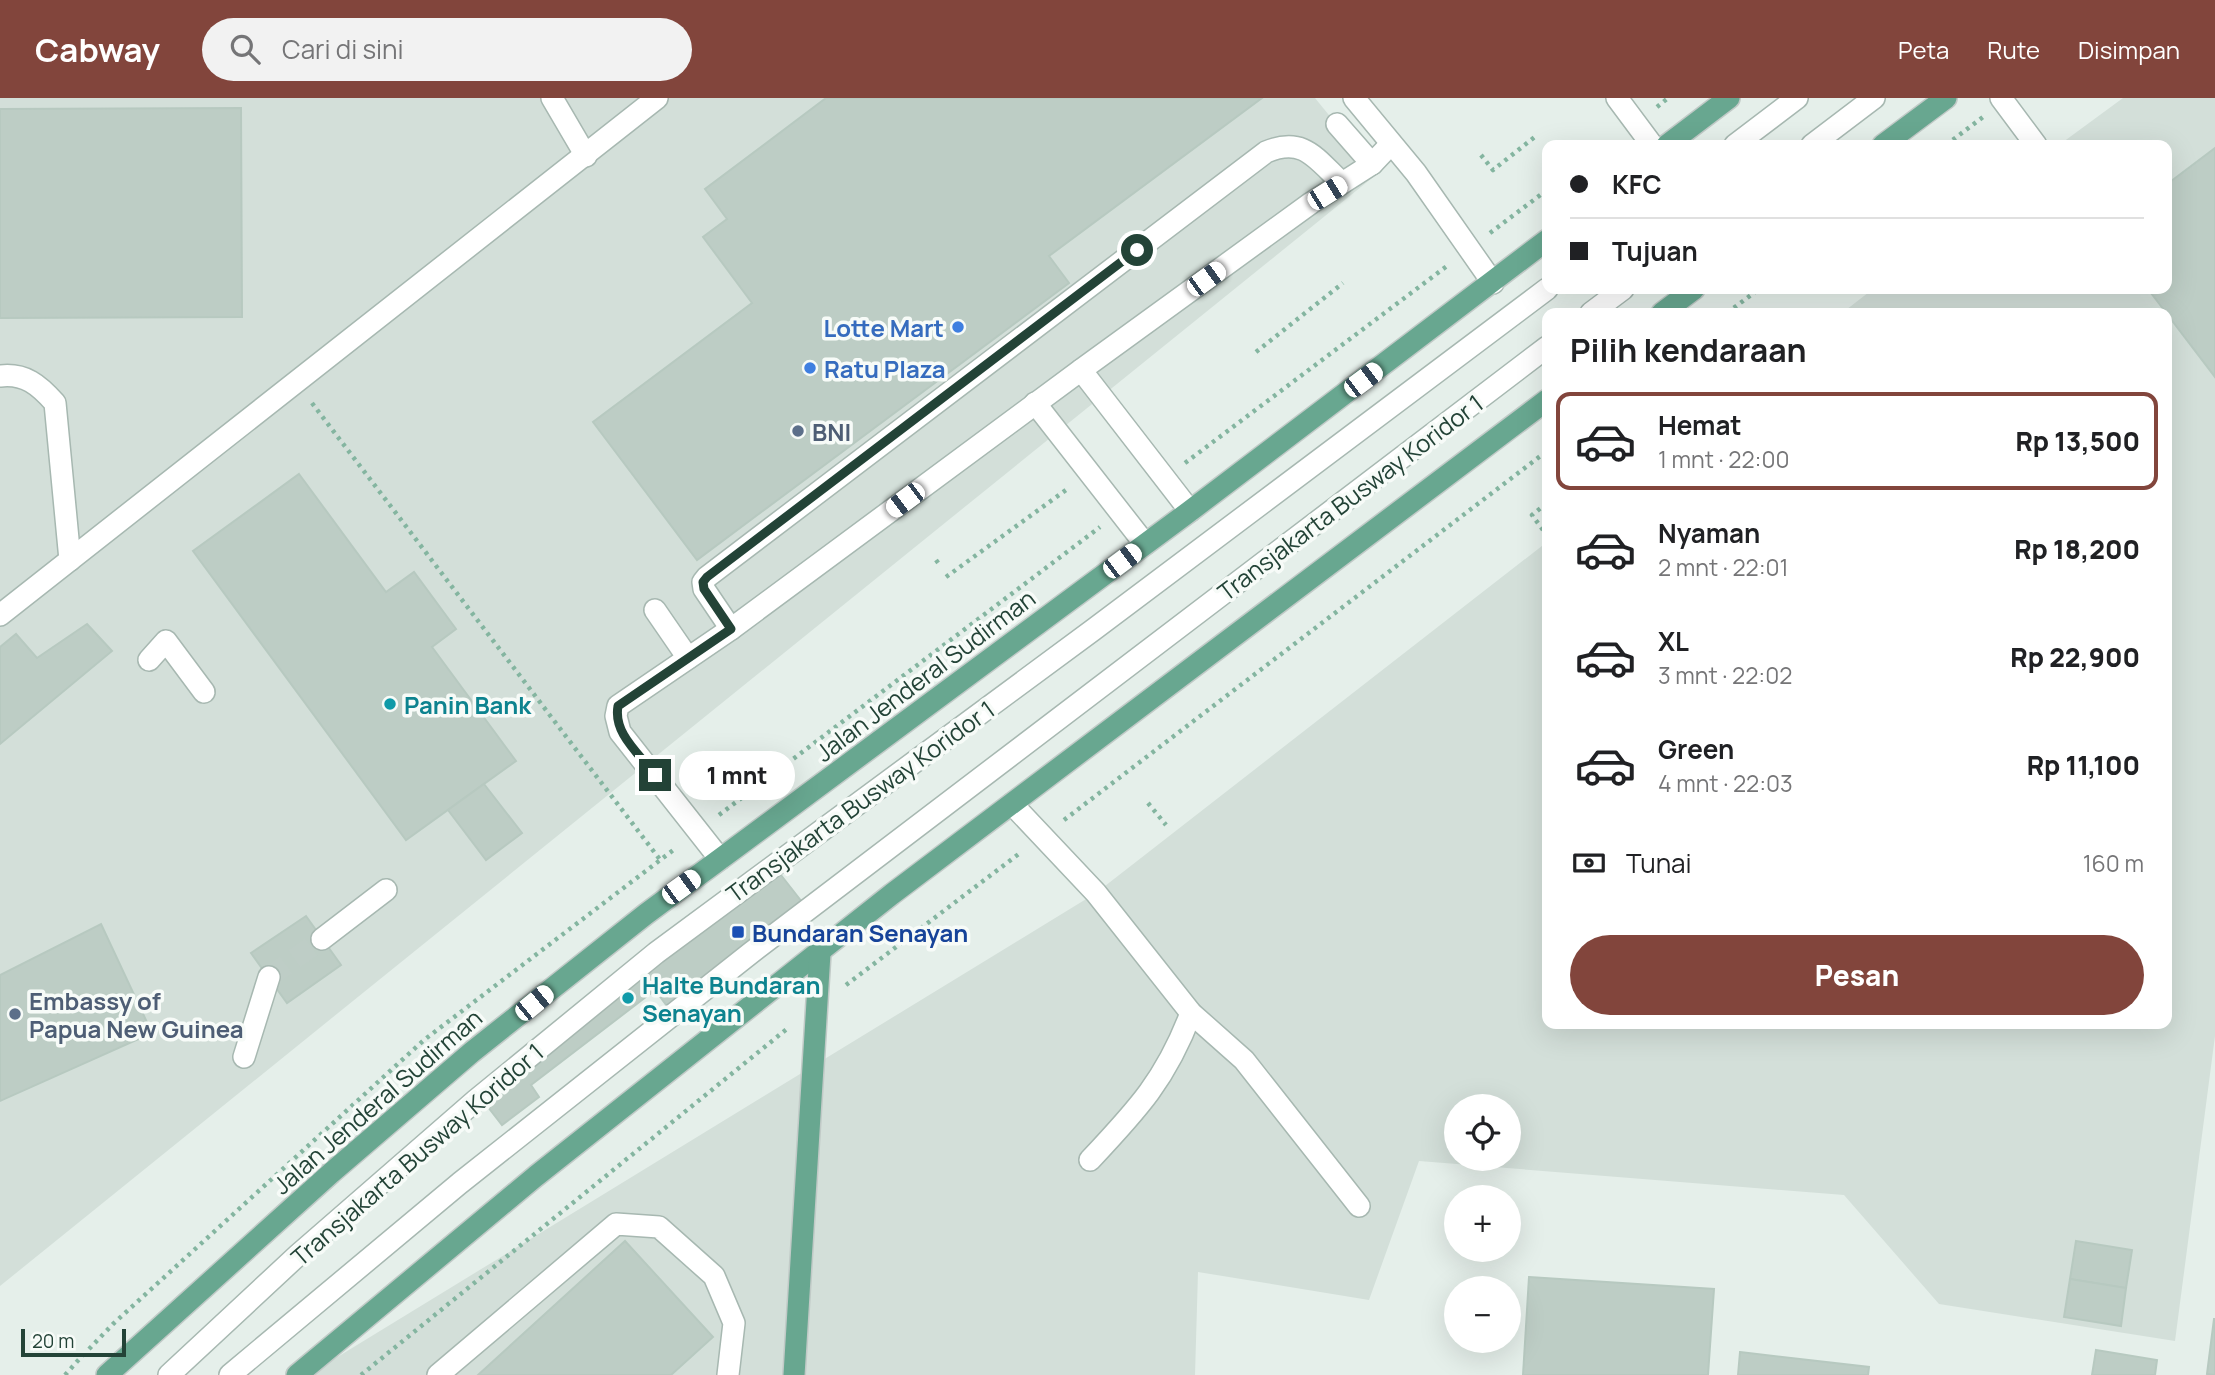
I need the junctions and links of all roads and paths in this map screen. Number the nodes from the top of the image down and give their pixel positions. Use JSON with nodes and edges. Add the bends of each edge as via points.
{"nodes":[{"id":1,"x":552,"y":98,"type":"edge"},
{"id":2,"x":657,"y":98,"type":"edge"},
{"id":3,"x":1354,"y":98,"type":"edge"},
{"id":4,"x":1617,"y":98,"type":"edge"},
{"id":5,"x":1729,"y":98,"type":"edge"},
{"id":6,"x":1797,"y":98,"type":"edge"},
{"id":7,"x":1874,"y":98,"type":"edge"},
{"id":8,"x":1946,"y":98,"type":"edge"},
{"id":9,"x":2002,"y":100,"type":"edge"},
{"id":10,"x":1337,"y":124,"type":"dead end"},
{"id":11,"x":1536,"y":136,"type":"dead end"},
{"id":12,"x":1648,"y":140,"type":"edge"},
{"id":13,"x":1674,"y":140,"type":"edge"},
{"id":14,"x":1742,"y":140,"type":"edge"},
{"id":15,"x":1819,"y":140,"type":"edge"},
{"id":16,"x":1890,"y":140,"type":"edge"},
{"id":17,"x":1952,"y":140,"type":"edge"},
{"id":18,"x":2032,"y":140,"type":"edge"},
{"id":19,"x":1390,"y":145,"type":"junction"},
{"id":20,"x":1481,"y":155,"type":"dead end"},
{"id":21,"x":586,"y":156,"type":"junction"},
{"id":22,"x":1372,"y":164,"type":"junction"},
{"id":23,"x":1342,"y":183,"type":"junction"},
{"id":24,"x":1542,"y":244,"type":"edge"},
{"id":25,"x":1343,"y":283,"type":"dead end"},
{"id":26,"x":1493,"y":283,"type":"junction"},
{"id":27,"x":1542,"y":293,"type":"edge"},
{"id":28,"x":1616,"y":294,"type":"edge"},
{"id":29,"x":1687,"y":294,"type":"edge"},
{"id":30,"x":1752,"y":294,"type":"edge"},
{"id":31,"x":1598,"y":308,"type":"edge"},
{"id":32,"x":1668,"y":308,"type":"edge"},
{"id":33,"x":1734,"y":308,"type":"edge"},
{"id":34,"x":1542,"y":351,"type":"edge"},
{"id":35,"x":1256,"y":352,"type":"dead end"},
{"id":36,"x":1080,"y":370,"type":"junction"},
{"id":37,"x":0,"y":376,"type":"edge"},
{"id":38,"x":297,"y":382,"type":"junction"},
{"id":39,"x":1035,"y":403,"type":"junction"},
{"id":40,"x":1542,"y":404,"type":"edge"},
{"id":41,"x":1542,"y":455,"type":"edge"},
{"id":42,"x":1090,"y":472,"type":"junction"},
{"id":43,"x":1542,"y":507,"type":"edge"},
{"id":44,"x":1190,"y":511,"type":"junction"},
{"id":45,"x":1542,"y":528,"type":"edge"},
{"id":46,"x":1145,"y":544,"type":"junction"},
{"id":47,"x":70,"y":561,"type":"junction"},
{"id":48,"x":946,"y":577,"type":"dead end"},
{"id":49,"x":654,"y":610,"type":"dead end"},
{"id":50,"x":0,"y":615,"type":"edge"},
{"id":51,"x":731,"y":629,"type":"junction"},
{"id":52,"x":688,"y":658,"type":"junction"},
{"id":53,"x":149,"y":660,"type":"dead end"},
{"id":54,"x":204,"y":692,"type":"dead end"},
{"id":55,"x":1148,"y":803,"type":"dead end"},
{"id":56,"x":1012,"y":804,"type":"junction"},
{"id":57,"x":1166,"y":825,"type":"dead end"},
{"id":58,"x":1042,"y":836,"type":"junction"},
{"id":59,"x":720,"y":859,"type":"junction"},
{"id":60,"x":681,"y":887,"type":"junction"},
{"id":61,"x":386,"y":890,"type":"dead end"},
{"id":62,"x":322,"y":939,"type":"tunnel mouth"},
{"id":63,"x":820,"y":953,"type":"junction"},
{"id":64,"x":269,"y":977,"type":"tunnel mouth"},
{"id":65,"x":817,"y":1006,"type":"junction"},
{"id":66,"x":1191,"y":1013,"type":"junction"},
{"id":67,"x":244,"y":1057,"type":"dead end"},
{"id":68,"x":1090,"y":1160,"type":"dead end"},
{"id":69,"x":1359,"y":1206,"type":"dead end"},
{"id":70,"x":119,"y":1367,"type":"edge"},
{"id":71,"x":107,"y":1375,"type":"edge"},
{"id":72,"x":169,"y":1375,"type":"edge"},
{"id":73,"x":230,"y":1375,"type":"edge"},
{"id":74,"x":297,"y":1375,"type":"edge"},
{"id":75,"x":360,"y":1375,"type":"edge"},
{"id":76,"x":438,"y":1375,"type":"edge"},
{"id":77,"x":728,"y":1375,"type":"edge"},
{"id":78,"x":793,"y":1375,"type":"edge"}],
"edges":[{"from":1,"to":21,"type":"lane"},
{"from":2,"to":21,"type":"lane"},
{"from":3,"to":19,"type":"lane"},
{"from":4,"to":12,"type":"lane"},
{"from":5,"to":13,"type":"main road"},
{"from":6,"to":14,"type":"lane"},
{"from":7,"to":15,"type":"lane"},
{"from":8,"to":16,"type":"main road"},
{"from":9,"to":17,"type":"path"},
{"from":9,"to":18,"type":"lane"},
{"from":10,"to":22,"type":"lane"},
{"from":11,"to":20,"type":"path","via":[[1493,170]]},
{"from":19,"to":22,"type":"lane"},
{"from":19,"to":26,"type":"lane","via":[[1416,173]]},
{"from":21,"to":38,"type":"lane"},
{"from":22,"to":23,"type":"lane"},
{"from":23,"to":36,"type":"lane"},
{"from":23,"to":51,"type":"lane","via":[[1304,148],[1284,145],[1266,152],[707,577],[704,589]]},
{"from":24,"to":26,"type":"main road","name":"Jalan Jenderal Sudirman"},
{"from":25,"to":35,"type":"path"},
{"from":26,"to":44,"type":"main road","name":"Jalan Jenderal Sudirman"},
{"from":27,"to":72,"type":"lane","name":"Transjakarta Busway Koridor 1","via":[[656,953],[475,1101]]},
{"from":28,"to":31,"type":"lane"},
{"from":29,"to":32,"type":"main road"},
{"from":30,"to":33,"type":"path"},
{"from":34,"to":73,"type":"lane","name":"Transjakarta Busway Koridor 1","via":[[752,952],[460,1183]]},
{"from":36,"to":39,"type":"lane"},
{"from":36,"to":44,"type":"lane"},
{"from":37,"to":47,"type":"lane","via":[[17,374],[55,402]]},
{"from":38,"to":47,"type":"lane"},
{"from":38,"to":60,"type":"path"},
{"from":39,"to":42,"type":"lane"},
{"from":39,"to":51,"type":"lane"},
{"from":40,"to":56,"type":"main road"},
{"from":41,"to":58,"type":"path"},
{"from":42,"to":46,"type":"lane"},
{"from":42,"to":48,"type":"path"},
{"from":43,"to":45,"type":"path","via":[[1532,515]]},
{"from":44,"to":46,"type":"main road","name":"Jalan Jenderal Sudirman"},
{"from":46,"to":59,"type":"main road","name":"Jalan Jenderal Sudirman"},
{"from":47,"to":50,"type":"lane"},
{"from":49,"to":52,"type":"lane"},
{"from":51,"to":52,"type":"lane"},
{"from":52,"to":59,"type":"lane","via":[[618,706],[616,716],[620,732]]},
{"from":53,"to":54,"type":"lane","via":[[166,641]]},
{"from":55,"to":57,"type":"path"},
{"from":56,"to":58,"type":"lane"},
{"from":56,"to":63,"type":"main road"},
{"from":58,"to":65,"type":"path"},
{"from":58,"to":66,"type":"lane","via":[[1096,893]]},
{"from":59,"to":60,"type":"main road","name":"Jalan Jenderal Sudirman"},
{"from":60,"to":70,"type":"main road","name":"Jalan Jenderal Sudirman","via":[[472,1052]]},
{"from":61,"to":62,"type":"lane"},
{"from":63,"to":65,"type":"main road"},
{"from":63,"to":74,"type":"main road","via":[[536,1176]]},
{"from":64,"to":67,"type":"lane"},
{"from":65,"to":75,"type":"path"},
{"from":65,"to":78,"type":"main road"},
{"from":66,"to":68,"type":"lane","via":[[1174,1057],[1146,1098]]},
{"from":66,"to":69,"type":"lane","via":[[1244,1059]]},
{"from":70,"to":71,"type":"main road","name":"Jalan Jenderal Sudirman"},
{"from":76,"to":77,"type":"lane","via":[[616,1224],[659,1227],[714,1276],[734,1323]]}]}
